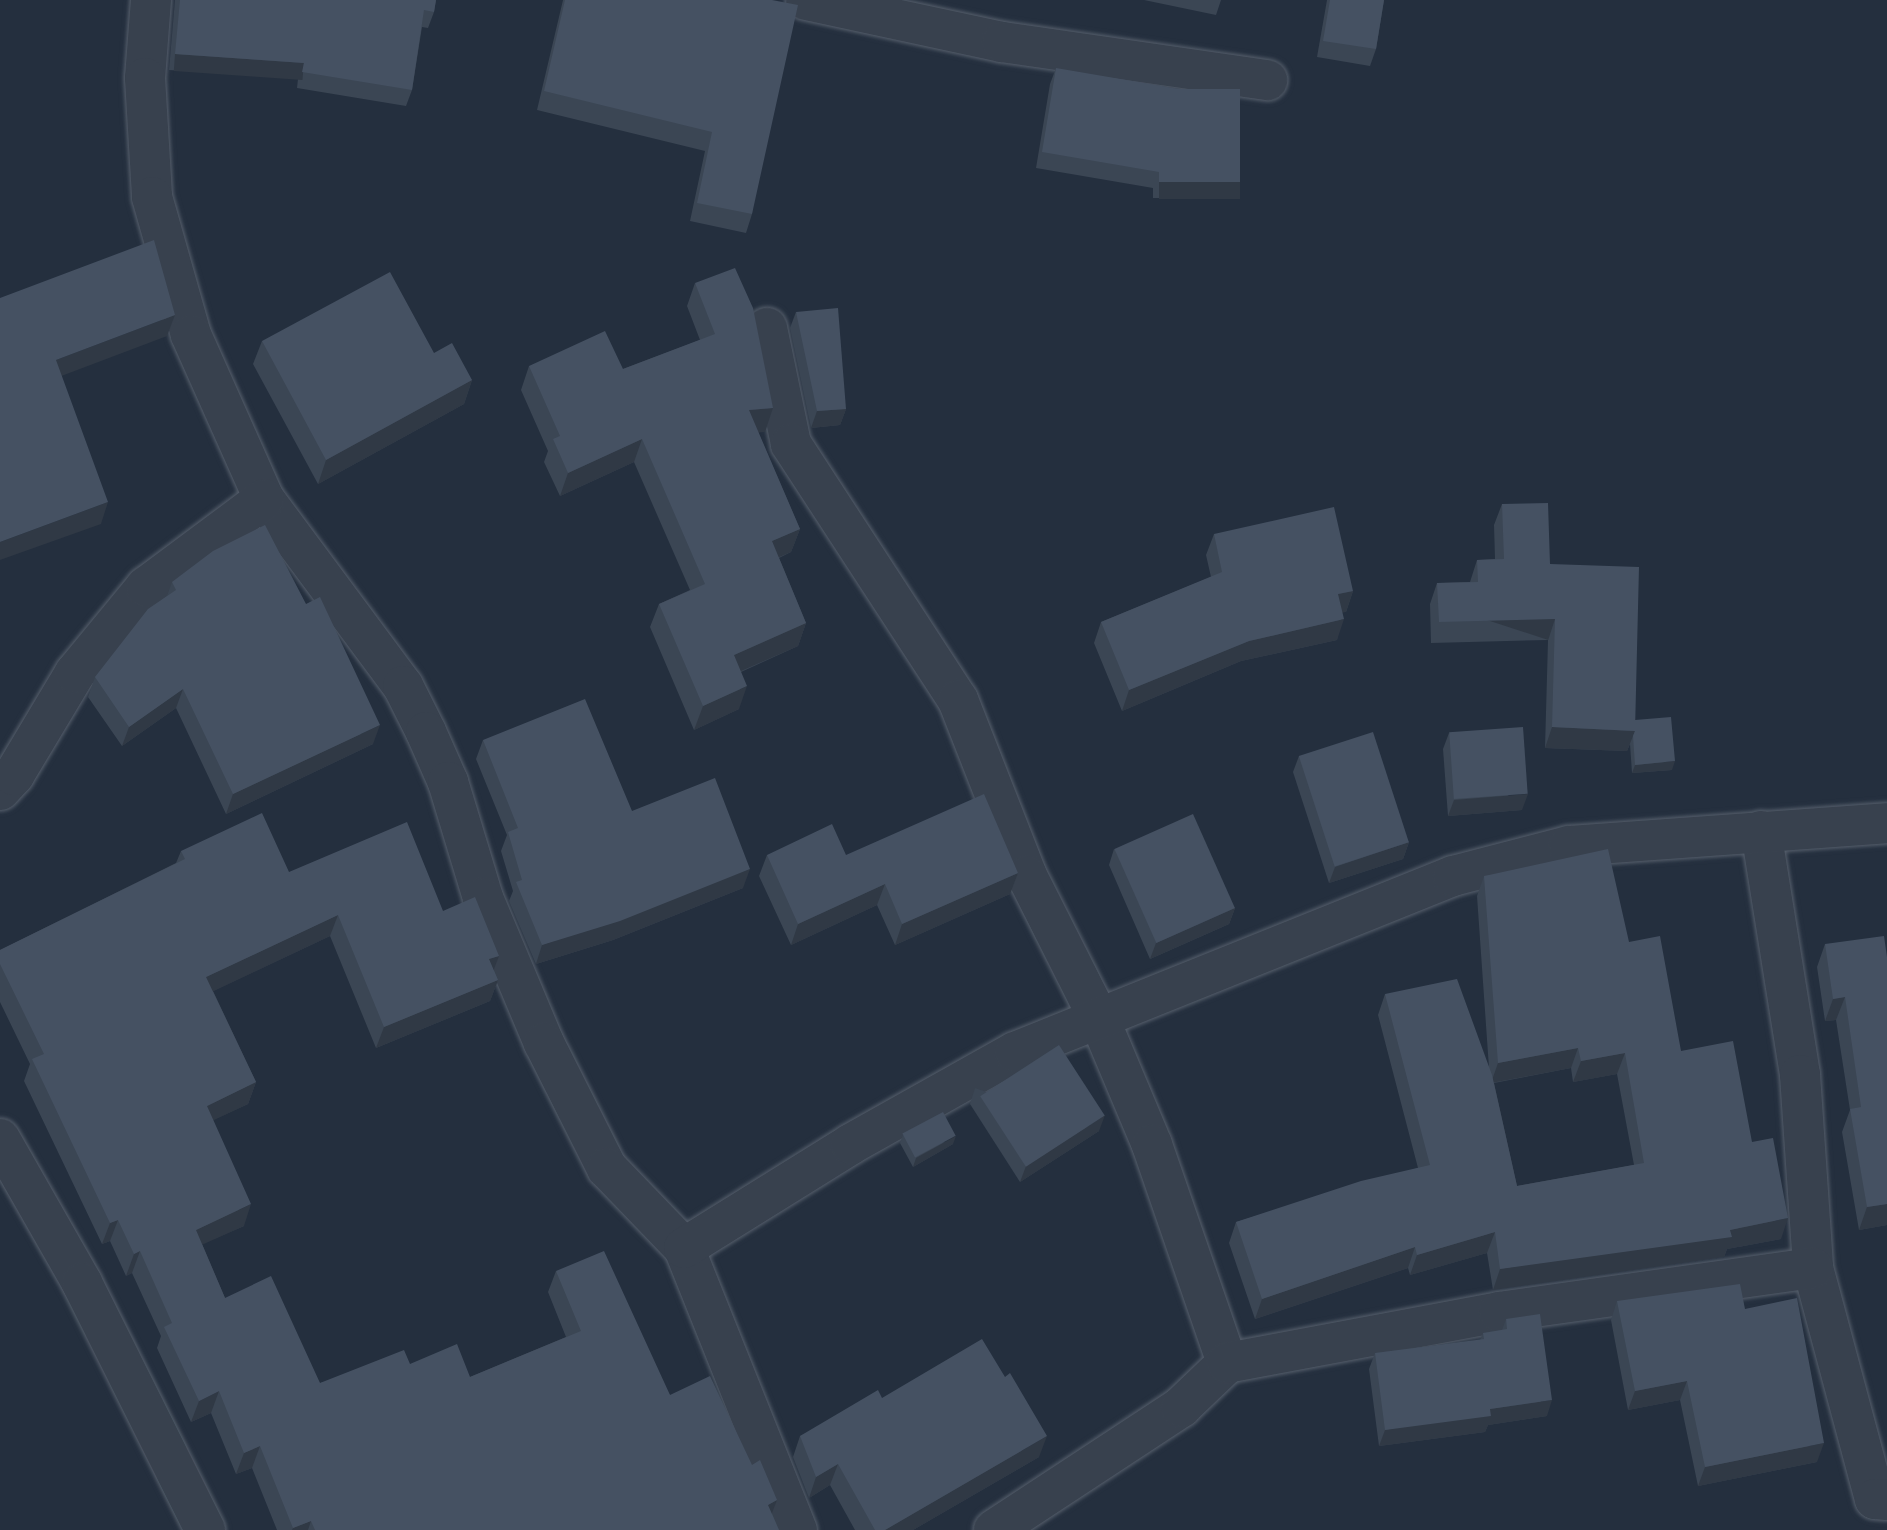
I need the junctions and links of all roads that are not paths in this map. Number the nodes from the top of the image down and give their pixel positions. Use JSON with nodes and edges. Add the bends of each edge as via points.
{"nodes":[{"id":1,"x":151,"y":0,"type":"edge"},
{"id":2,"x":806,"y":0,"type":"edge"},
{"id":3,"x":1267,"y":80,"type":"dead end"},
{"id":4,"x":767,"y":328,"type":"dead end"},
{"id":5,"x":264,"y":499,"type":"junction"},
{"id":6,"x":0,"y":790,"type":"edge"},
{"id":7,"x":1887,"y":823,"type":"edge"},
{"id":8,"x":1761,"y":831,"type":"junction"},
{"id":9,"x":1100,"y":1021,"type":"junction"},
{"id":10,"x":0,"y":1139,"type":"edge"},
{"id":11,"x":684,"y":1248,"type":"junction"},
{"id":12,"x":1813,"y":1268,"type":"junction"},
{"id":13,"x":1227,"y":1363,"type":"junction"},
{"id":14,"x":1879,"y":1510,"type":"edge"},
{"id":15,"x":205,"y":1530,"type":"edge"},
{"id":16,"x":797,"y":1530,"type":"edge"},
{"id":17,"x":994,"y":1530,"type":"edge"}],
"edges":[{"from":1,"to":5,"type":"street","via":[[145,78],[152,197],[191,335]]},
{"from":2,"to":3,"type":"street","via":[[1002,42]]},
{"from":4,"to":9,"type":"street","via":[[791,444],[958,700],[1027,876]]},
{"from":5,"to":6,"type":"street","via":[[146,587],[75,673]]},
{"from":5,"to":11,"type":"street","via":[[403,686],[448,782],[483,898],[544,1043],[607,1168]]},
{"from":7,"to":8,"type":"street"},
{"from":8,"to":9,"type":"street","via":[[1569,846],[1453,876],[1318,926]]},
{"from":8,"to":12,"type":"street","via":[[1800,1075]]},
{"from":9,"to":11,"type":"street","via":[[1015,1052],[851,1144]]},
{"from":9,"to":13,"type":"street","via":[[1152,1145]]},
{"from":10,"to":15,"type":"street","via":[[82,1283]]},
{"from":11,"to":16,"type":"street"},
{"from":12,"to":13,"type":"street","via":[[1499,1312]]},
{"from":12,"to":14,"type":"street"},
{"from":13,"to":17,"type":"street","via":[[1181,1407]]}]}
